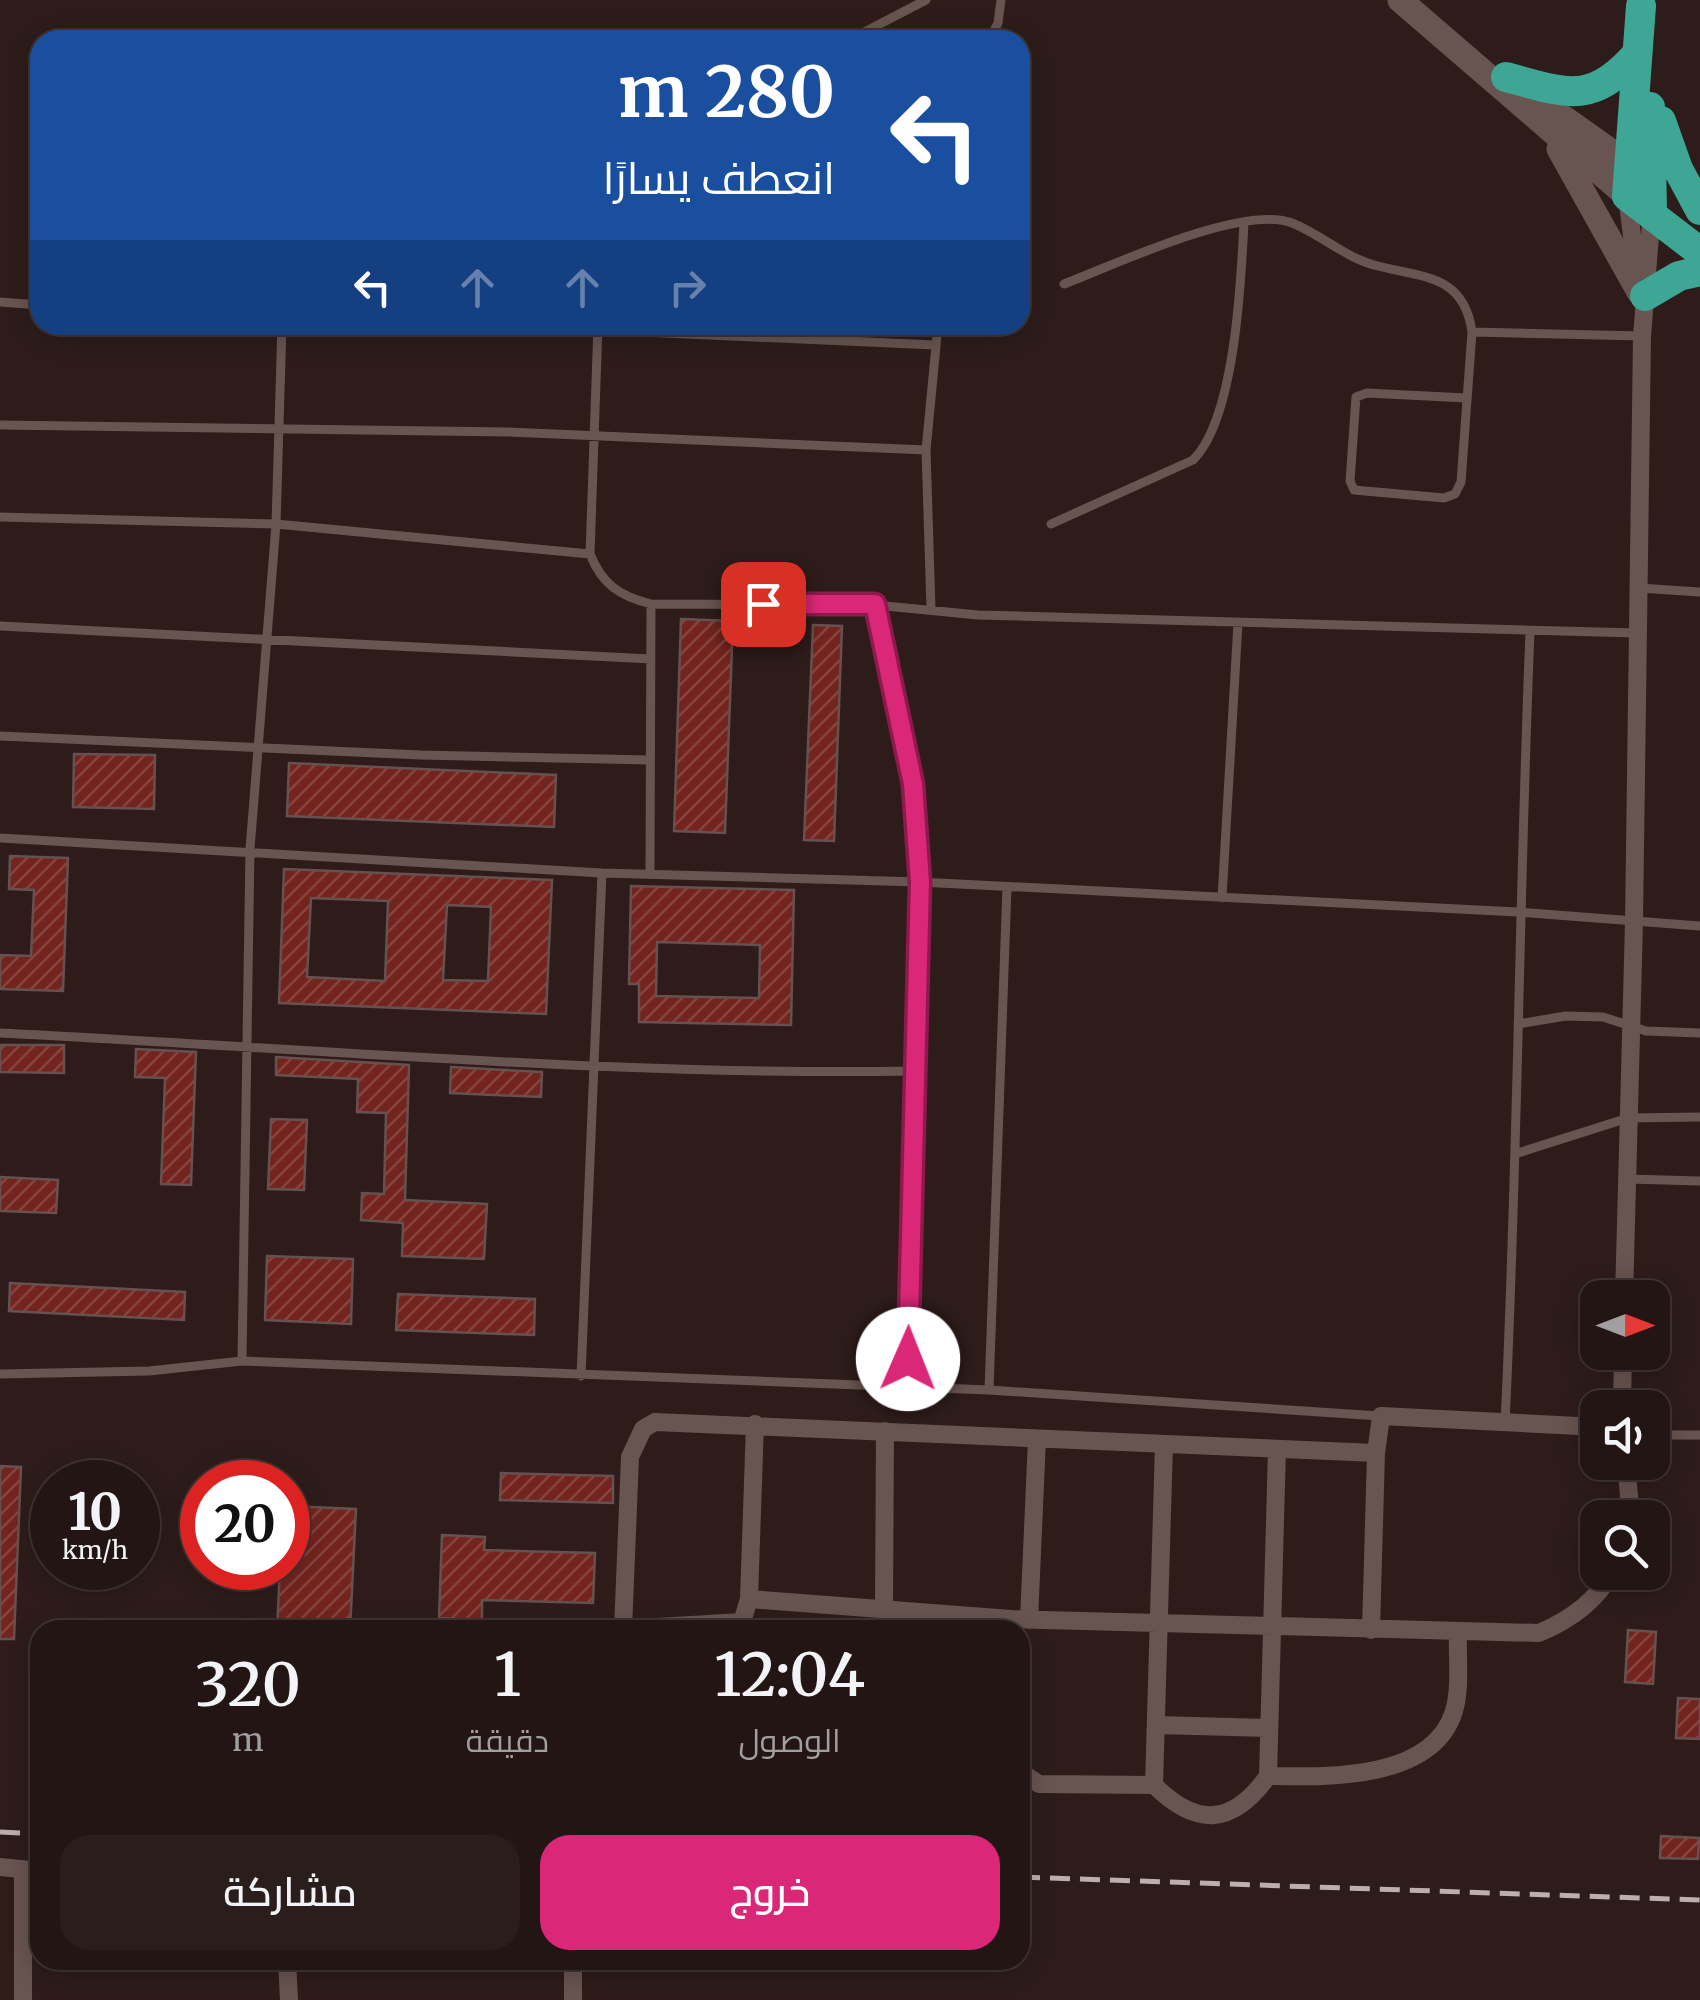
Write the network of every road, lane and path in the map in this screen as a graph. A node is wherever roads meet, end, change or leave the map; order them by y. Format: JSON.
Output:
{"nodes":[{"id":1,"x":926,"y":0,"type":"edge"},
{"id":2,"x":1001,"y":0,"type":"edge"},
{"id":3,"x":1400,"y":0,"type":"edge"},
{"id":4,"x":1641,"y":3,"type":"edge"},
{"id":5,"x":868,"y":30,"type":"edge"},
{"id":6,"x":994,"y":30,"type":"edge"},
{"id":7,"x":1465,"y":54,"type":"junction"},
{"id":8,"x":1636,"y":54,"type":"junction"},
{"id":9,"x":1506,"y":77,"type":"junction"},
{"id":10,"x":1649,"y":82,"type":"junction"},
{"id":11,"x":1549,"y":132,"type":"junction"},
{"id":12,"x":1640,"y":188,"type":"junction"},
{"id":13,"x":1700,"y":210,"type":"edge"},
{"id":14,"x":1700,"y":218,"type":"edge"},
{"id":15,"x":1244,"y":222,"type":"junction"},
{"id":16,"x":1700,"y":252,"type":"edge"},
{"id":17,"x":1700,"y":270,"type":"edge"},
{"id":18,"x":1064,"y":284,"type":"dead end"},
{"id":19,"x":0,"y":302,"type":"edge"},
{"id":20,"x":30,"y":304,"type":"edge"},
{"id":21,"x":1642,"y":310,"type":"junction"},
{"id":22,"x":1472,"y":332,"type":"junction"},
{"id":23,"x":282,"y":335,"type":"edge"},
{"id":24,"x":598,"y":335,"type":"edge"},
{"id":25,"x":737,"y":335,"type":"edge"},
{"id":26,"x":936,"y":335,"type":"edge"},
{"id":27,"x":935,"y":345,"type":"junction"},
{"id":28,"x":1466,"y":398,"type":"junction"},
{"id":29,"x":0,"y":425,"type":"edge"},
{"id":30,"x":280,"y":426,"type":"junction"},
{"id":31,"x":594,"y":436,"type":"junction"},
{"id":32,"x":926,"y":450,"type":"junction"},
{"id":33,"x":0,"y":518,"type":"edge"},
{"id":34,"x":276,"y":524,"type":"junction"},
{"id":35,"x":1051,"y":524,"type":"dead end"},
{"id":36,"x":590,"y":554,"type":"junction"},
{"id":37,"x":1640,"y":588,"type":"junction"},
{"id":38,"x":1700,"y":592,"type":"edge"},
{"id":39,"x":651,"y":604,"type":"junction"},
{"id":40,"x":875,"y":604,"type":"junction"},
{"id":41,"x":931,"y":609,"type":"junction"},
{"id":42,"x":1238,"y":623,"type":"junction"},
{"id":43,"x":0,"y":626,"type":"edge"},
{"id":44,"x":1530,"y":632,"type":"junction"},
{"id":45,"x":1640,"y":632,"type":"junction"},
{"id":46,"x":267,"y":638,"type":"junction"},
{"id":47,"x":651,"y":659,"type":"junction"},
{"id":48,"x":0,"y":736,"type":"edge"},
{"id":49,"x":258,"y":747,"type":"junction"},
{"id":50,"x":650,"y":760,"type":"junction"},
{"id":51,"x":0,"y":838,"type":"edge"},
{"id":52,"x":250,"y":850,"type":"junction"},
{"id":53,"x":602,"y":873,"type":"junction"},
{"id":54,"x":650,"y":873,"type":"junction"},
{"id":55,"x":920,"y":882,"type":"junction"},
{"id":56,"x":1007,"y":887,"type":"junction"},
{"id":57,"x":1222,"y":898,"type":"junction"},
{"id":58,"x":1518,"y":912,"type":"junction"},
{"id":59,"x":1634,"y":922,"type":"junction"},
{"id":60,"x":1700,"y":926,"type":"edge"},
{"id":61,"x":1518,"y":1024,"type":"junction"},
{"id":62,"x":1630,"y":1027,"type":"junction"},
{"id":63,"x":0,"y":1033,"type":"edge"},
{"id":64,"x":1700,"y":1033,"type":"edge"},
{"id":65,"x":245,"y":1046,"type":"junction"},
{"id":66,"x":597,"y":1068,"type":"junction"},
{"id":67,"x":914,"y":1071,"type":"junction"},
{"id":68,"x":1700,"y":1117,"type":"edge"},
{"id":69,"x":1628,"y":1118,"type":"junction"},
{"id":70,"x":1518,"y":1153,"type":"junction"},
{"id":71,"x":1626,"y":1179,"type":"junction"},
{"id":72,"x":1700,"y":1181,"type":"edge"},
{"id":73,"x":1624,"y":1280,"type":"edge"},
{"id":74,"x":242,"y":1361,"type":"junction"},
{"id":75,"x":0,"y":1374,"type":"edge"},
{"id":76,"x":582,"y":1376,"type":"junction"},
{"id":77,"x":907,"y":1387,"type":"junction"},
{"id":78,"x":989,"y":1390,"type":"junction"},
{"id":79,"x":1382,"y":1416,"type":"junction"},
{"id":80,"x":1505,"y":1423,"type":"junction"},
{"id":81,"x":755,"y":1424,"type":"junction"},
{"id":82,"x":1580,"y":1425,"type":"edge"},
{"id":83,"x":885,"y":1431,"type":"junction"},
{"id":84,"x":1670,"y":1435,"type":"edge"},
{"id":85,"x":1700,"y":1435,"type":"edge"},
{"id":86,"x":1037,"y":1438,"type":"junction"},
{"id":87,"x":1164,"y":1444,"type":"junction"},
{"id":88,"x":1277,"y":1449,"type":"junction"},
{"id":89,"x":1376,"y":1452,"type":"junction"},
{"id":90,"x":1598,"y":1590,"type":"edge"},
{"id":91,"x":749,"y":1599,"type":"junction"},
{"id":92,"x":884,"y":1608,"type":"junction"},
{"id":93,"x":622,"y":1620,"type":"edge"},
{"id":94,"x":743,"y":1620,"type":"edge"},
{"id":95,"x":990,"y":1620,"type":"edge"},
{"id":96,"x":1017,"y":1620,"type":"edge"},
{"id":97,"x":1030,"y":1623,"type":"edge"},
{"id":98,"x":1159,"y":1624,"type":"junction"},
{"id":99,"x":1271,"y":1628,"type":"junction"},
{"id":100,"x":1371,"y":1630,"type":"junction"},
{"id":101,"x":1458,"y":1633,"type":"junction"},
{"id":102,"x":1156,"y":1725,"type":"junction"},
{"id":103,"x":1268,"y":1728,"type":"junction"},
{"id":104,"x":1268,"y":1776,"type":"junction"},
{"id":105,"x":1030,"y":1778,"type":"edge"},
{"id":106,"x":1154,"y":1785,"type":"junction"},
{"id":107,"x":0,"y":1867,"type":"edge"},
{"id":108,"x":30,"y":1870,"type":"edge"},
{"id":109,"x":30,"y":1899,"type":"edge"},
{"id":110,"x":288,"y":1970,"type":"edge"},
{"id":111,"x":574,"y":1970,"type":"edge"},
{"id":112,"x":23,"y":2000,"type":"edge"},
{"id":113,"x":289,"y":2000,"type":"edge"},
{"id":114,"x":574,"y":2000,"type":"edge"}],
"edges":[{"from":1,"to":5,"type":"lane"},
{"from":2,"to":6,"type":"lane"},
{"from":3,"to":7,"type":"main road"},
{"from":4,"to":8,"type":"highway"},
{"from":4,"to":10,"type":"highway"},
{"from":7,"to":9,"type":"main road"},
{"from":7,"to":11,"type":"main road"},
{"from":8,"to":9,"type":"highway"},
{"from":8,"to":12,"type":"highway"},
{"from":9,"to":12,"type":"main road"},
{"from":10,"to":12,"type":"highway"},
{"from":10,"to":13,"type":"highway"},
{"from":11,"to":12,"type":"main road"},
{"from":11,"to":21,"type":"main road"},
{"from":12,"to":14,"type":"highway"},
{"from":12,"to":16,"type":"highway"},
{"from":12,"to":21,"type":"street"},
{"from":12,"to":21,"type":"street"},
{"from":15,"to":18,"type":"lane"},
{"from":15,"to":22,"type":"lane"},
{"from":15,"to":35,"type":"lane"},
{"from":17,"to":21,"type":"highway"},
{"from":19,"to":20,"type":"lane"},
{"from":21,"to":22,"type":"lane"},
{"from":21,"to":37,"type":"street"},
{"from":22,"to":28,"type":"lane"},
{"from":23,"to":30,"type":"lane"},
{"from":24,"to":31,"type":"lane"},
{"from":25,"to":27,"type":"lane"},
{"from":26,"to":27,"type":"lane"},
{"from":27,"to":32,"type":"lane"},
{"from":28,"to":28,"type":"lane"},
{"from":29,"to":30,"type":"lane"},
{"from":30,"to":31,"type":"lane"},
{"from":30,"to":34,"type":"lane"},
{"from":31,"to":32,"type":"lane"},
{"from":31,"to":36,"type":"lane"},
{"from":32,"to":41,"type":"lane"},
{"from":33,"to":34,"type":"lane"},
{"from":34,"to":36,"type":"lane"},
{"from":34,"to":46,"type":"lane"},
{"from":36,"to":39,"type":"lane"},
{"from":37,"to":38,"type":"lane"},
{"from":37,"to":45,"type":"street"},
{"from":39,"to":40,"type":"lane"},
{"from":39,"to":47,"type":"lane"},
{"from":40,"to":41,"type":"lane"},
{"from":40,"to":55,"type":"lane"},
{"from":41,"to":42,"type":"lane"},
{"from":42,"to":44,"type":"lane"},
{"from":42,"to":57,"type":"lane"},
{"from":43,"to":46,"type":"lane"},
{"from":44,"to":45,"type":"lane"},
{"from":44,"to":58,"type":"lane"},
{"from":45,"to":59,"type":"street"},
{"from":46,"to":47,"type":"lane"},
{"from":46,"to":49,"type":"lane"},
{"from":47,"to":50,"type":"lane"},
{"from":48,"to":49,"type":"lane"},
{"from":49,"to":50,"type":"lane"},
{"from":49,"to":52,"type":"lane"},
{"from":50,"to":54,"type":"lane"},
{"from":51,"to":52,"type":"lane"},
{"from":52,"to":53,"type":"lane"},
{"from":52,"to":65,"type":"lane"},
{"from":53,"to":54,"type":"lane"},
{"from":53,"to":66,"type":"lane"},
{"from":54,"to":55,"type":"lane"},
{"from":55,"to":56,"type":"lane"},
{"from":55,"to":67,"type":"lane"},
{"from":56,"to":57,"type":"lane"},
{"from":56,"to":78,"type":"lane"},
{"from":57,"to":58,"type":"lane"},
{"from":58,"to":59,"type":"lane"},
{"from":58,"to":61,"type":"lane"},
{"from":59,"to":60,"type":"lane"},
{"from":59,"to":62,"type":"street"},
{"from":61,"to":62,"type":"lane"},
{"from":61,"to":70,"type":"lane"},
{"from":62,"to":64,"type":"lane"},
{"from":62,"to":69,"type":"street"},
{"from":63,"to":65,"type":"lane"},
{"from":65,"to":66,"type":"lane"},
{"from":65,"to":74,"type":"lane"},
{"from":66,"to":67,"type":"lane"},
{"from":66,"to":76,"type":"lane"},
{"from":67,"to":77,"type":"lane"},
{"from":68,"to":69,"type":"lane"},
{"from":69,"to":70,"type":"lane"},
{"from":69,"to":71,"type":"street"},
{"from":70,"to":80,"type":"lane"},
{"from":71,"to":72,"type":"lane"},
{"from":71,"to":73,"type":"street"},
{"from":74,"to":75,"type":"lane"},
{"from":74,"to":76,"type":"lane"},
{"from":76,"to":77,"type":"lane"},
{"from":77,"to":78,"type":"lane"},
{"from":78,"to":79,"type":"lane"},
{"from":79,"to":80,"type":"street"},
{"from":79,"to":89,"type":"street"},
{"from":80,"to":82,"type":"street"},
{"from":81,"to":83,"type":"street"},
{"from":81,"to":91,"type":"street"},
{"from":81,"to":93,"type":"street"},
{"from":83,"to":86,"type":"street"},
{"from":83,"to":92,"type":"street"},
{"from":84,"to":85,"type":"lane"},
{"from":86,"to":87,"type":"street"},
{"from":86,"to":96,"type":"street"},
{"from":87,"to":88,"type":"street"},
{"from":87,"to":98,"type":"street"},
{"from":88,"to":89,"type":"street"},
{"from":88,"to":99,"type":"street"},
{"from":89,"to":100,"type":"street"},
{"from":90,"to":101,"type":"street"},
{"from":91,"to":92,"type":"street"},
{"from":91,"to":94,"type":"street"},
{"from":92,"to":95,"type":"street"},
{"from":97,"to":98,"type":"street"},
{"from":98,"to":99,"type":"street"},
{"from":98,"to":102,"type":"street"},
{"from":99,"to":100,"type":"street"},
{"from":99,"to":103,"type":"street"},
{"from":100,"to":101,"type":"street"},
{"from":101,"to":104,"type":"street"},
{"from":102,"to":103,"type":"street"},
{"from":102,"to":106,"type":"street"},
{"from":103,"to":104,"type":"street"},
{"from":104,"to":106,"type":"street"},
{"from":105,"to":106,"type":"street"},
{"from":107,"to":108,"type":"street"},
{"from":109,"to":112,"type":"street"},
{"from":110,"to":113,"type":"street"},
{"from":111,"to":114,"type":"street"}]}
